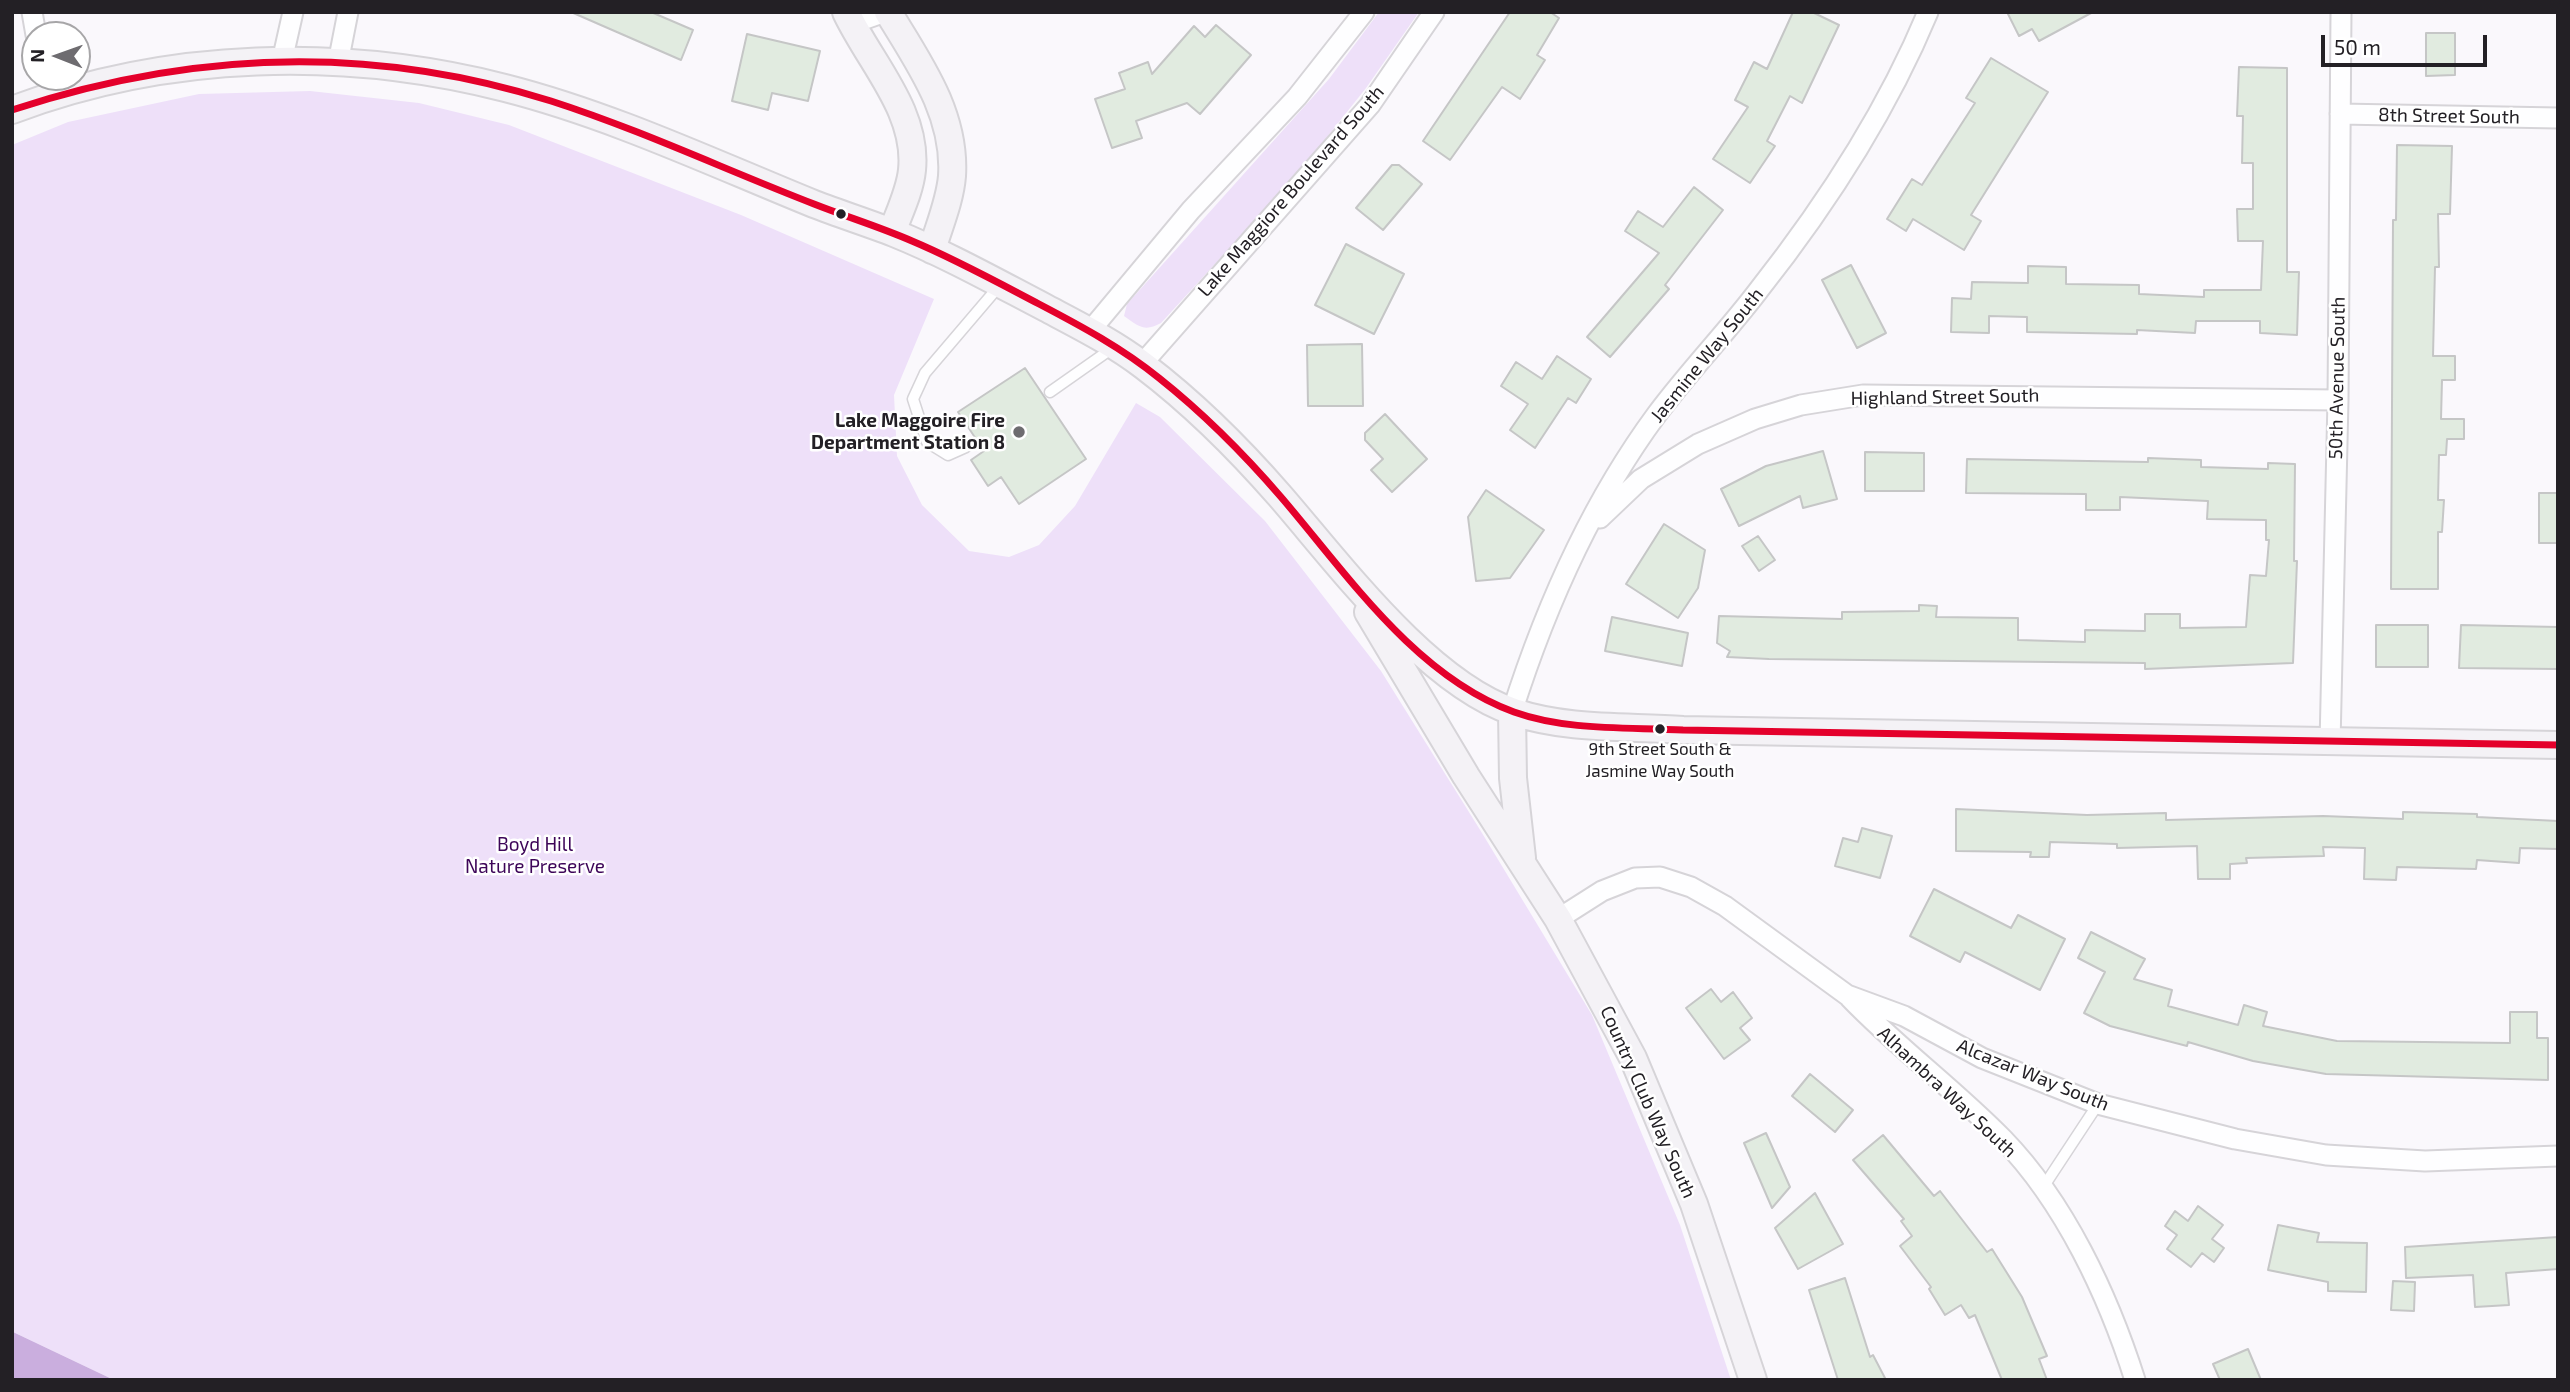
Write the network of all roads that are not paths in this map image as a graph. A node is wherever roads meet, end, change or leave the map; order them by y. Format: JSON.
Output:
{"nodes":[{"id":1,"x":293,"y":12,"type":"edge"},
{"id":2,"x":348,"y":12,"type":"edge"},
{"id":3,"x":887,"y":12,"type":"edge"},
{"id":4,"x":1364,"y":12,"type":"edge"},
{"id":5,"x":1434,"y":12,"type":"edge"},
{"id":6,"x":1928,"y":12,"type":"edge"},
{"id":7,"x":2341,"y":12,"type":"edge"},
{"id":8,"x":848,"y":18,"type":"edge"},
{"id":9,"x":282,"y":61,"type":"junction"},
{"id":10,"x":338,"y":63,"type":"junction"},
{"id":11,"x":91,"y":81,"type":"edge"},
{"id":12,"x":44,"y":91,"type":"edge"},
{"id":13,"x":12,"y":110,"type":"edge"},
{"id":14,"x":2340,"y":114,"type":"junction"},
{"id":15,"x":2558,"y":118,"type":"edge"},
{"id":16,"x":892,"y":232,"type":"junction"},
{"id":17,"x":932,"y":250,"type":"junction"},
{"id":18,"x":1000,"y":284,"type":"junction"},
{"id":19,"x":1090,"y":331,"type":"junction"},
{"id":20,"x":1115,"y":347,"type":"junction"},
{"id":21,"x":1142,"y":364,"type":"junction"},
{"id":22,"x":1050,"y":392,"type":"dead end"},
{"id":23,"x":2338,"y":400,"type":"junction"},
{"id":24,"x":966,"y":447,"type":"dead end"},
{"id":25,"x":1590,"y":529,"type":"junction"},
{"id":26,"x":1343,"y":571,"type":"junction"},
{"id":27,"x":1512,"y":712,"type":"junction"},
{"id":28,"x":2330,"y":743,"type":"junction"},
{"id":29,"x":2558,"y":745,"type":"edge"},
{"id":30,"x":1524,"y":867,"type":"junction"},
{"id":31,"x":1558,"y":919,"type":"junction"},
{"id":32,"x":1846,"y":995,"type":"junction"},
{"id":33,"x":2098,"y":1104,"type":"junction"},
{"id":34,"x":2558,"y":1156,"type":"edge"},
{"id":35,"x":2042,"y":1189,"type":"junction"},
{"id":36,"x":1753,"y":1380,"type":"edge"},
{"id":37,"x":2135,"y":1380,"type":"edge"}],
"edges":[{"from":1,"to":9,"type":"street"},
{"from":2,"to":10,"type":"street"},
{"from":3,"to":8,"type":"street"},
{"from":3,"to":17,"type":"main road"},
{"from":4,"to":19,"type":"street"},
{"from":5,"to":21,"type":"street","name":"Lake Maggiore Boulevard South"},
{"from":6,"to":25,"type":"street","name":"Jasmine Way South"},
{"from":7,"to":14,"type":"street","name":"50th Avenue South"},
{"from":8,"to":16,"type":"main road"},
{"from":9,"to":10,"type":"main road"},
{"from":9,"to":11,"type":"main road"},
{"from":10,"to":16,"type":"main road"},
{"from":12,"to":13,"type":"main road"},
{"from":14,"to":15,"type":"street","name":"8th Street South"},
{"from":14,"to":23,"type":"street","name":"50th Avenue South"},
{"from":16,"to":17,"type":"main road"},
{"from":17,"to":18,"type":"main road"},
{"from":18,"to":19,"type":"main road"},
{"from":18,"to":24,"type":"lane"},
{"from":19,"to":20,"type":"main road"},
{"from":20,"to":21,"type":"main road"},
{"from":20,"to":22,"type":"lane"},
{"from":21,"to":26,"type":"main road"},
{"from":23,"to":25,"type":"street","name":"Highland Street South"},
{"from":23,"to":28,"type":"street","name":"50th Avenue South"},
{"from":25,"to":27,"type":"street","name":"Jasmine Way South"},
{"from":26,"to":27,"type":"main road"},
{"from":26,"to":30,"type":"main road"},
{"from":27,"to":28,"type":"main road"},
{"from":27,"to":30,"type":"main road","name":"Country Club Way South"},
{"from":28,"to":29,"type":"main road"},
{"from":30,"to":31,"type":"main road","name":"Country Club Way South"},
{"from":31,"to":32,"type":"street","name":"Alcazar Way South"},
{"from":31,"to":36,"type":"main road","name":"Country Club Way South"},
{"from":32,"to":33,"type":"street","name":"Alcazar Way South"},
{"from":32,"to":35,"type":"street","name":"Alhambra Way South"},
{"from":33,"to":34,"type":"street","name":"Alcazar Way South"},
{"from":33,"to":35,"type":"lane"},
{"from":35,"to":37,"type":"street","name":"Alhambra Way South"}]}
